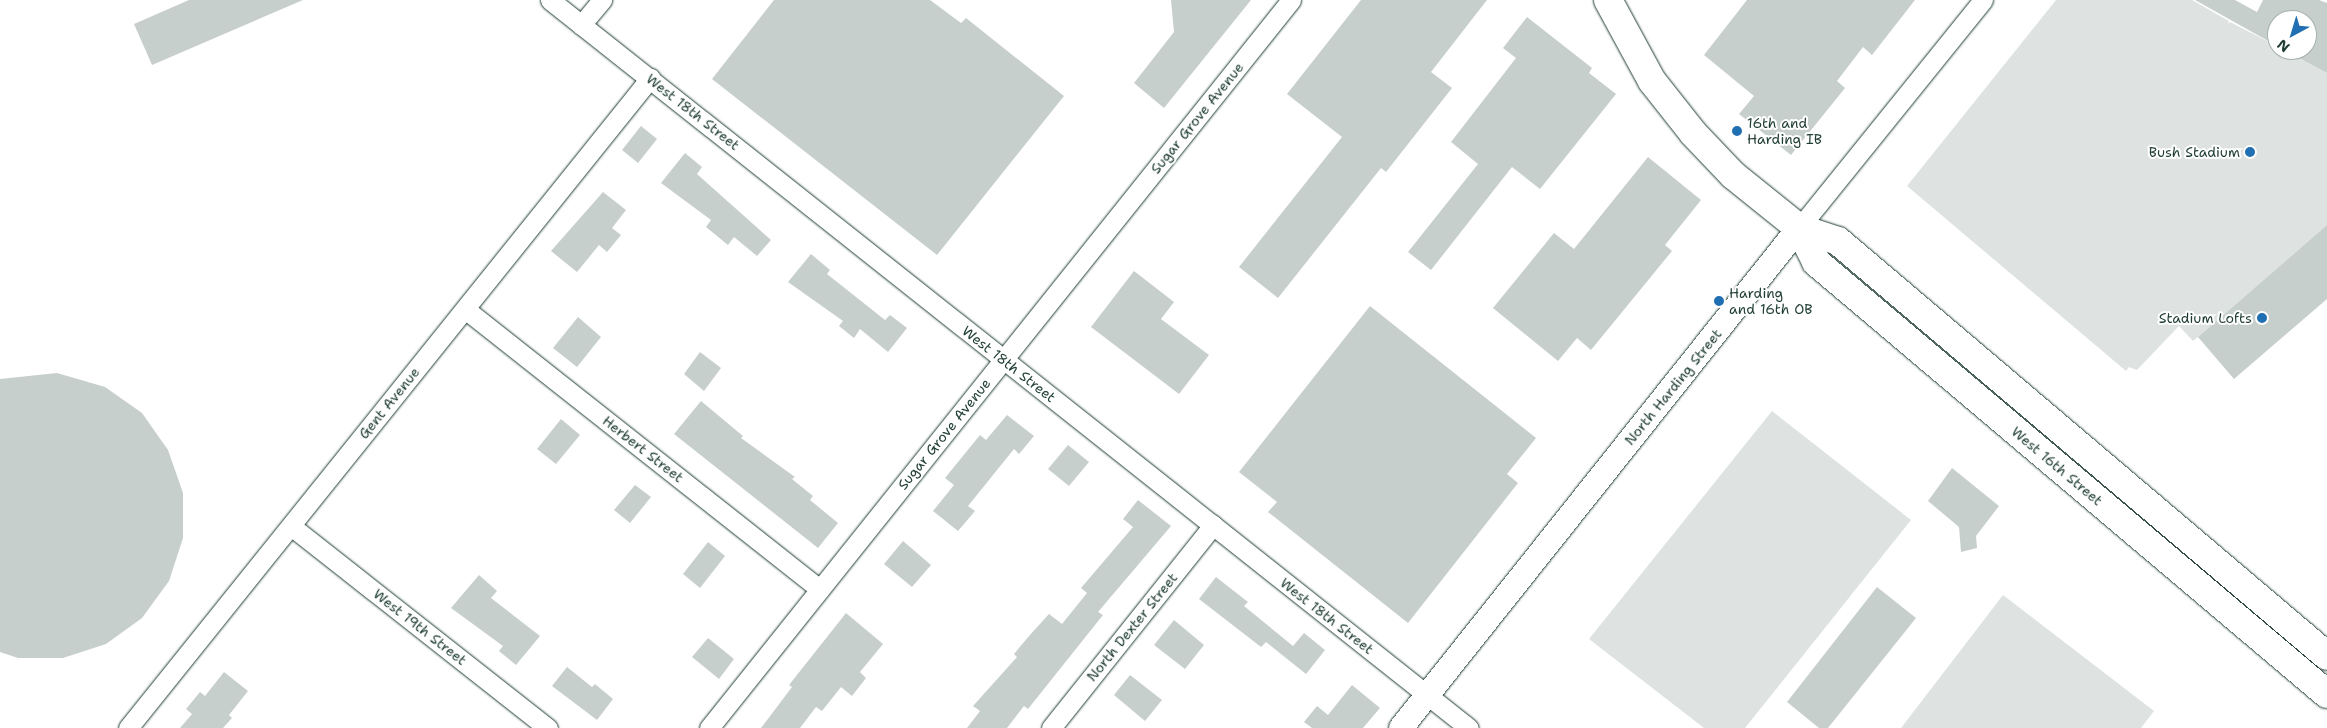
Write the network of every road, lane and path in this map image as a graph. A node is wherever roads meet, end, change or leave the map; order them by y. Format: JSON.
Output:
{"nodes":[{"id":1,"x":550,"y":0,"type":"edge"},
{"id":2,"x":602,"y":0,"type":"edge"},
{"id":3,"x":1291,"y":0,"type":"edge"},
{"id":4,"x":1608,"y":0,"type":"edge"},
{"id":5,"x":1983,"y":0,"type":"edge"},
{"id":6,"x":582,"y":25,"type":"junction"},
{"id":7,"x":650,"y":78,"type":"junction"},
{"id":8,"x":1799,"y":228,"type":"junction"},
{"id":9,"x":465,"y":309,"type":"junction"},
{"id":10,"x":1004,"y":359,"type":"junction"},
{"id":11,"x":1213,"y":525,"type":"junction"},
{"id":12,"x":291,"y":526,"type":"junction"},
{"id":13,"x":820,"y":589,"type":"junction"},
{"id":14,"x":2327,"y":656,"type":"edge"},
{"id":15,"x":2327,"y":694,"type":"edge"},
{"id":16,"x":1427,"y":695,"type":"junction"},
{"id":17,"x":128,"y":728,"type":"edge"},
{"id":18,"x":548,"y":728,"type":"edge"},
{"id":19,"x":709,"y":728,"type":"edge"},
{"id":20,"x":1051,"y":728,"type":"edge"},
{"id":21,"x":1401,"y":728,"type":"edge"},
{"id":22,"x":1469,"y":728,"type":"edge"}],
"edges":[{"from":1,"to":6,"type":"street","name":"West 18th Street"},
{"from":2,"to":6,"type":"street"},
{"from":3,"to":10,"type":"street","name":"Sugar Grove Avenue"},
{"from":4,"to":8,"type":"main road","name":"West 16th Street"},
{"from":5,"to":8,"type":"street","name":"North Harding Street"},
{"from":6,"to":7,"type":"street","name":"West 18th Street"},
{"from":7,"to":9,"type":"street","name":"Gent Avenue"},
{"from":7,"to":10,"type":"street","name":"West 18th Street"},
{"from":8,"to":14,"type":"main road","name":"West 16th Street"},
{"from":8,"to":15,"type":"main road","name":"West 16th Street"},
{"from":8,"to":16,"type":"street","name":"North Harding Street"},
{"from":9,"to":12,"type":"street","name":"Gent Avenue"},
{"from":9,"to":13,"type":"street","name":"Herbert Street"},
{"from":10,"to":11,"type":"street","name":"West 18th Street"},
{"from":10,"to":13,"type":"street","name":"Sugar Grove Avenue"},
{"from":11,"to":16,"type":"street","name":"West 18th Street"},
{"from":11,"to":20,"type":"street","name":"North Dexter Street"},
{"from":12,"to":17,"type":"street","name":"Gent Avenue"},
{"from":12,"to":18,"type":"street","name":"West 19th Street"},
{"from":13,"to":19,"type":"street","name":"Sugar Grove Avenue"},
{"from":16,"to":21,"type":"street","name":"North Harding Street"},
{"from":16,"to":22,"type":"street","name":"West 18th Street"}]}
